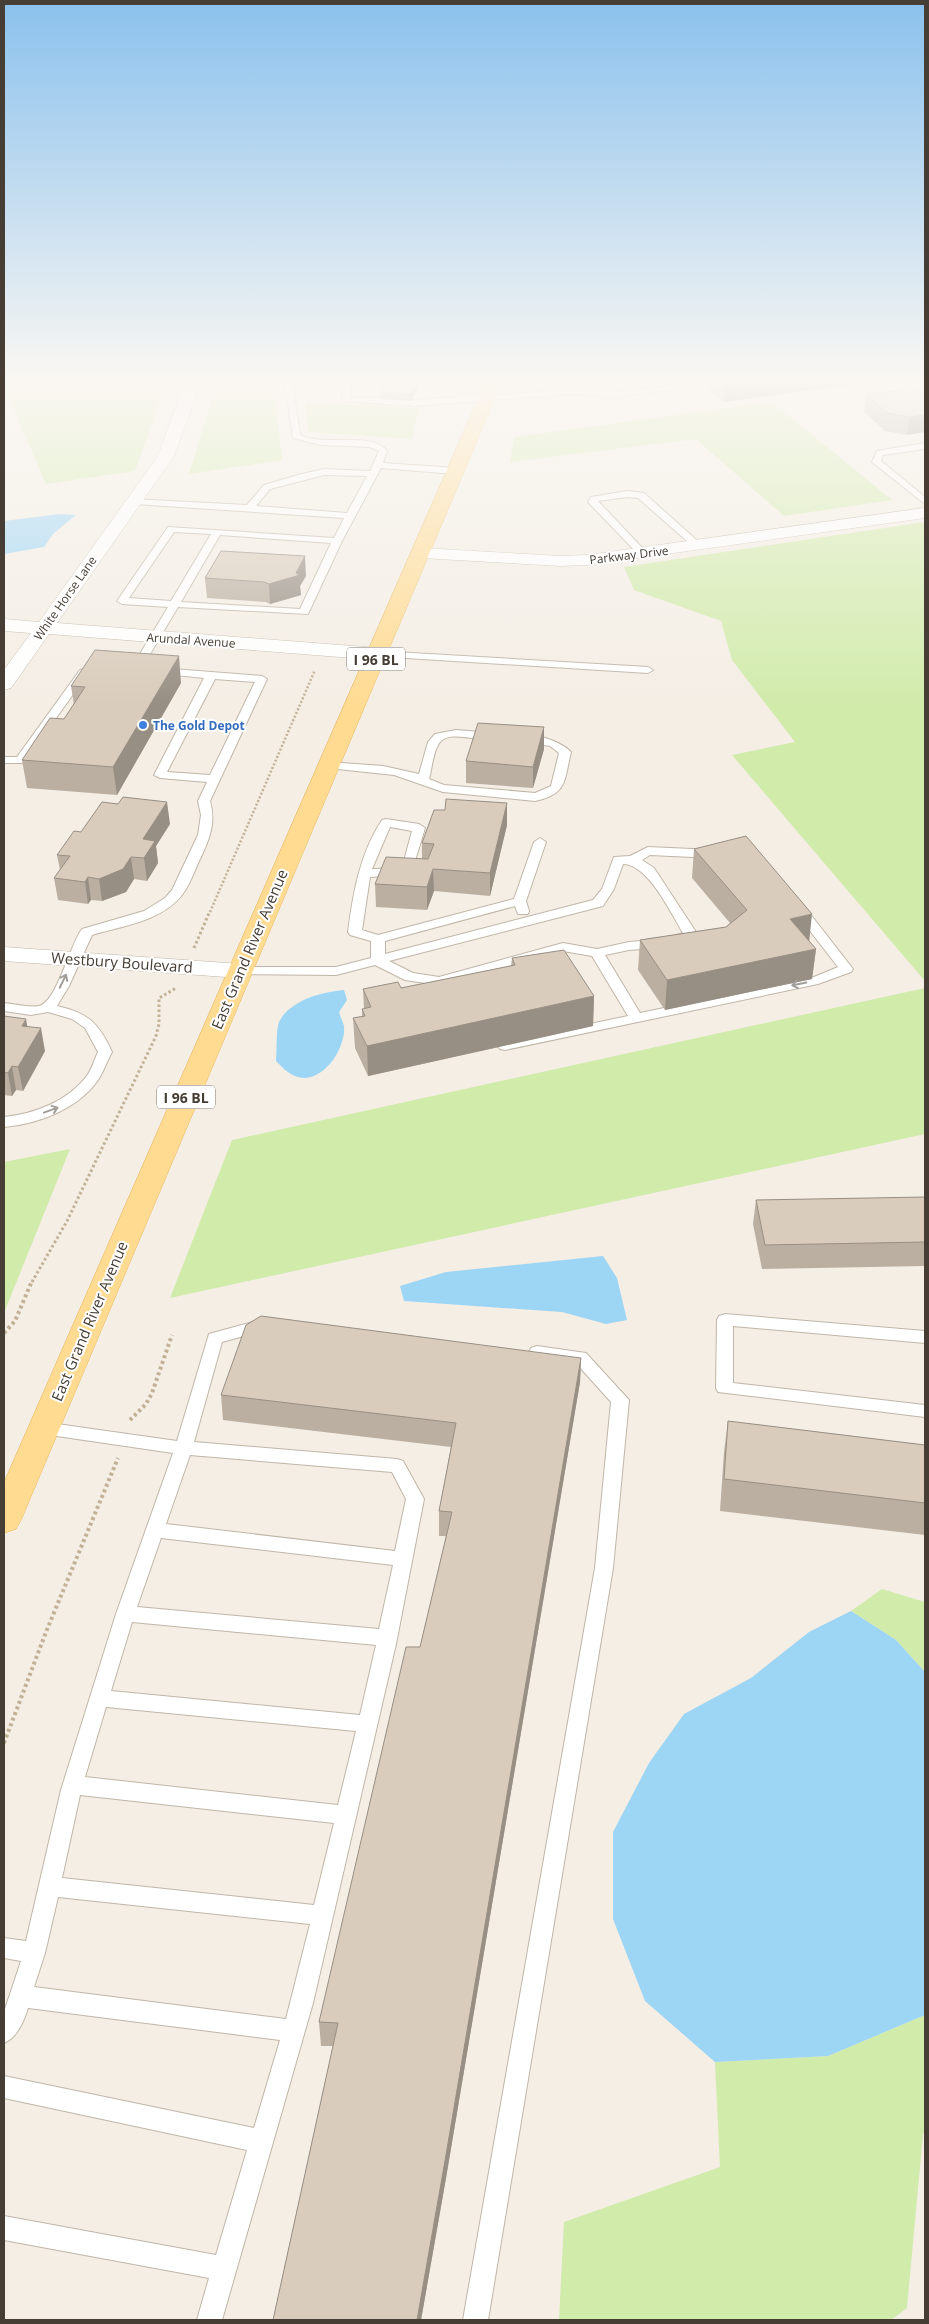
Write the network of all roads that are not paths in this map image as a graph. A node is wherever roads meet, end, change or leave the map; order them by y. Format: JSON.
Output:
{"nodes":[{"id":1,"x":144,"y":487,"type":"edge"},
{"id":2,"x":266,"y":487,"type":"edge"},
{"id":3,"x":289,"y":487,"type":"edge"},
{"id":4,"x":366,"y":487,"type":"edge"},
{"id":5,"x":448,"y":487,"type":"edge"},
{"id":6,"x":908,"y":487,"type":"edge"},
{"id":7,"x":286,"y":492,"type":"dead end"},
{"id":8,"x":134,"y":501,"type":"junction"},
{"id":9,"x":925,"y":501,"type":"edge"},
{"id":10,"x":250,"y":508,"type":"junction"},
{"id":11,"x":925,"y":513,"type":"edge"},
{"id":12,"x":350,"y":516,"type":"junction"},
{"id":13,"x":217,"y":532,"type":"junction"},
{"id":14,"x":337,"y":541,"type":"junction"},
{"id":15,"x":698,"y":546,"type":"junction"},
{"id":16,"x":421,"y":553,"type":"junction"},
{"id":17,"x":642,"y":554,"type":"junction"},
{"id":18,"x":174,"y":604,"type":"junction"},
{"id":19,"x":4,"y":625,"type":"edge"},
{"id":20,"x":43,"y":628,"type":"junction"},
{"id":21,"x":155,"y":637,"type":"junction"},
{"id":22,"x":378,"y":654,"type":"junction"},
{"id":23,"x":98,"y":666,"type":"edge"},
{"id":24,"x":648,"y":670,"type":"dead end"},
{"id":25,"x":210,"y":675,"type":"junction"},
{"id":26,"x":4,"y":684,"type":"edge"},
{"id":27,"x":4,"y":760,"type":"edge"},
{"id":28,"x":328,"y":765,"type":"junction"},
{"id":29,"x":214,"y":779,"type":"junction"},
{"id":30,"x":423,"y":781,"type":"junction"},
{"id":31,"x":540,"y":842,"type":"dead end"},
{"id":32,"x":727,"y":854,"type":"edge"},
{"id":33,"x":633,"y":860,"type":"junction"},
{"id":34,"x":366,"y":873,"type":"junction"},
{"id":35,"x":792,"y":901,"type":"edge"},
{"id":36,"x":520,"y":902,"type":"junction"},
{"id":37,"x":526,"y":922,"type":"junction"},
{"id":38,"x":378,"y":939,"type":"junction"},
{"id":39,"x":597,"y":953,"type":"junction"},
{"id":40,"x":4,"y":954,"type":"edge"},
{"id":41,"x":74,"y":960,"type":"junction"},
{"id":42,"x":378,"y":960,"type":"junction"},
{"id":43,"x":240,"y":972,"type":"junction"},
{"id":44,"x":50,"y":1005,"type":"junction"},
{"id":45,"x":4,"y":1007,"type":"edge"},
{"id":46,"x":636,"y":1018,"type":"junction"},
{"id":47,"x":505,"y":1046,"type":"dead end"},
{"id":48,"x":4,"y":1122,"type":"edge"},
{"id":49,"x":280,"y":1324,"type":"edge"},
{"id":50,"x":925,"y":1337,"type":"edge"},
{"id":51,"x":522,"y":1351,"type":"edge"},
{"id":52,"x":925,"y":1411,"type":"edge"},
{"id":53,"x":43,"y":1428,"type":"junction"},
{"id":54,"x":184,"y":1448,"type":"junction"},
{"id":55,"x":4,"y":1520,"type":"edge"},
{"id":56,"x":155,"y":1530,"type":"junction"},
{"id":57,"x":403,"y":1559,"type":"junction"},
{"id":58,"x":126,"y":1614,"type":"junction"},
{"id":59,"x":388,"y":1638,"type":"junction"},
{"id":60,"x":100,"y":1698,"type":"junction"},
{"id":61,"x":367,"y":1724,"type":"junction"},
{"id":62,"x":73,"y":1785,"type":"junction"},
{"id":63,"x":346,"y":1815,"type":"junction"},
{"id":64,"x":50,"y":1886,"type":"junction"},
{"id":65,"x":322,"y":1916,"type":"junction"},
{"id":66,"x":4,"y":1948,"type":"edge"},
{"id":67,"x":34,"y":1953,"type":"junction"},
{"id":68,"x":11,"y":2013,"type":"edge"},
{"id":69,"x":294,"y":2031,"type":"junction"},
{"id":70,"x":4,"y":2087,"type":"edge"},
{"id":71,"x":261,"y":2141,"type":"junction"},
{"id":72,"x":4,"y":2228,"type":"edge"},
{"id":73,"x":224,"y":2269,"type":"junction"},
{"id":74,"x":209,"y":2320,"type":"edge"},
{"id":75,"x":475,"y":2320,"type":"edge"}],
"edges":[{"from":1,"to":8,"type":"street","name":"White Horse Lane"},
{"from":2,"to":10,"type":"lane"},
{"from":3,"to":7,"type":"lane"},
{"from":4,"to":12,"type":"lane"},
{"from":5,"to":16,"type":"main road","name":"East Grand River Avenue","number":"I 96 BL"},
{"from":6,"to":9,"type":"lane"},
{"from":8,"to":10,"type":"lane"},
{"from":8,"to":20,"type":"street","name":"White Horse Lane"},
{"from":10,"to":12,"type":"lane"},
{"from":11,"to":15,"type":"street","name":"Parkway Drive"},
{"from":12,"to":14,"type":"lane"},
{"from":13,"to":14,"type":"lane"},
{"from":13,"to":18,"type":"lane"},
{"from":13,"to":18,"type":"lane"},
{"from":14,"to":18,"type":"lane"},
{"from":15,"to":17,"type":"street","name":"Parkway Drive"},
{"from":15,"to":17,"type":"lane"},
{"from":16,"to":17,"type":"street","name":"Parkway Drive"},
{"from":16,"to":22,"type":"main road","name":"East Grand River Avenue","number":"I 96 BL"},
{"from":18,"to":21,"type":"lane"},
{"from":19,"to":20,"type":"street","name":"Arundal Avenue"},
{"from":20,"to":21,"type":"street","name":"Arundal Avenue"},
{"from":20,"to":26,"type":"street","name":"White Horse Lane"},
{"from":21,"to":22,"type":"street","name":"Arundal Avenue"},
{"from":21,"to":25,"type":"lane"},
{"from":22,"to":24,"type":"lane"},
{"from":22,"to":28,"type":"main road","name":"East Grand River Avenue","number":"I 96 BL"},
{"from":23,"to":27,"type":"lane"},
{"from":25,"to":29,"type":"lane"},
{"from":25,"to":29,"type":"lane"},
{"from":28,"to":30,"type":"lane"},
{"from":28,"to":43,"type":"main road","name":"East Grand River Avenue","number":"I 96 BL"},
{"from":29,"to":41,"type":"lane"},
{"from":30,"to":30,"type":"lane"},
{"from":31,"to":36,"type":"lane"},
{"from":32,"to":33,"type":"lane"},
{"from":33,"to":37,"type":"lane"},
{"from":33,"to":39,"type":"lane"},
{"from":34,"to":34,"type":"lane"},
{"from":34,"to":38,"type":"lane"},
{"from":35,"to":46,"type":"lane","one_way":true},
{"from":36,"to":37,"type":"lane"},
{"from":36,"to":38,"type":"lane"},
{"from":37,"to":42,"type":"lane"},
{"from":38,"to":42,"type":"lane"},
{"from":39,"to":42,"type":"lane"},
{"from":39,"to":46,"type":"lane"},
{"from":40,"to":41,"type":"street","name":"Westbury Boulevard"},
{"from":41,"to":43,"type":"street","name":"Westbury Boulevard"},
{"from":44,"to":41,"type":"lane","one_way":true},
{"from":42,"to":43,"type":"lane"},
{"from":43,"to":53,"type":"main road","name":"East Grand River Avenue","number":"I 96 BL"},
{"from":44,"to":45,"type":"lane"},
{"from":48,"to":44,"type":"lane","one_way":true},
{"from":46,"to":47,"type":"lane"},
{"from":49,"to":54,"type":"lane"},
{"from":50,"to":52,"type":"lane"},
{"from":51,"to":75,"type":"lane"},
{"from":53,"to":54,"type":"lane"},
{"from":53,"to":55,"type":"main road","name":"East Grand River Avenue","number":"I 96 BL"},
{"from":54,"to":56,"type":"lane"},
{"from":54,"to":57,"type":"lane"},
{"from":56,"to":57,"type":"lane"},
{"from":56,"to":58,"type":"lane"},
{"from":57,"to":59,"type":"lane"},
{"from":58,"to":59,"type":"lane"},
{"from":58,"to":60,"type":"lane"},
{"from":59,"to":61,"type":"lane"},
{"from":60,"to":61,"type":"lane"},
{"from":60,"to":62,"type":"lane"},
{"from":61,"to":63,"type":"lane"},
{"from":62,"to":63,"type":"lane"},
{"from":62,"to":64,"type":"lane"},
{"from":63,"to":65,"type":"lane"},
{"from":64,"to":65,"type":"lane"},
{"from":64,"to":67,"type":"lane"},
{"from":65,"to":69,"type":"lane"},
{"from":66,"to":67,"type":"lane"},
{"from":67,"to":68,"type":"lane"},
{"from":68,"to":69,"type":"lane"},
{"from":69,"to":71,"type":"lane"},
{"from":70,"to":71,"type":"lane"},
{"from":71,"to":73,"type":"lane"},
{"from":72,"to":73,"type":"lane"},
{"from":73,"to":74,"type":"lane"}]}
